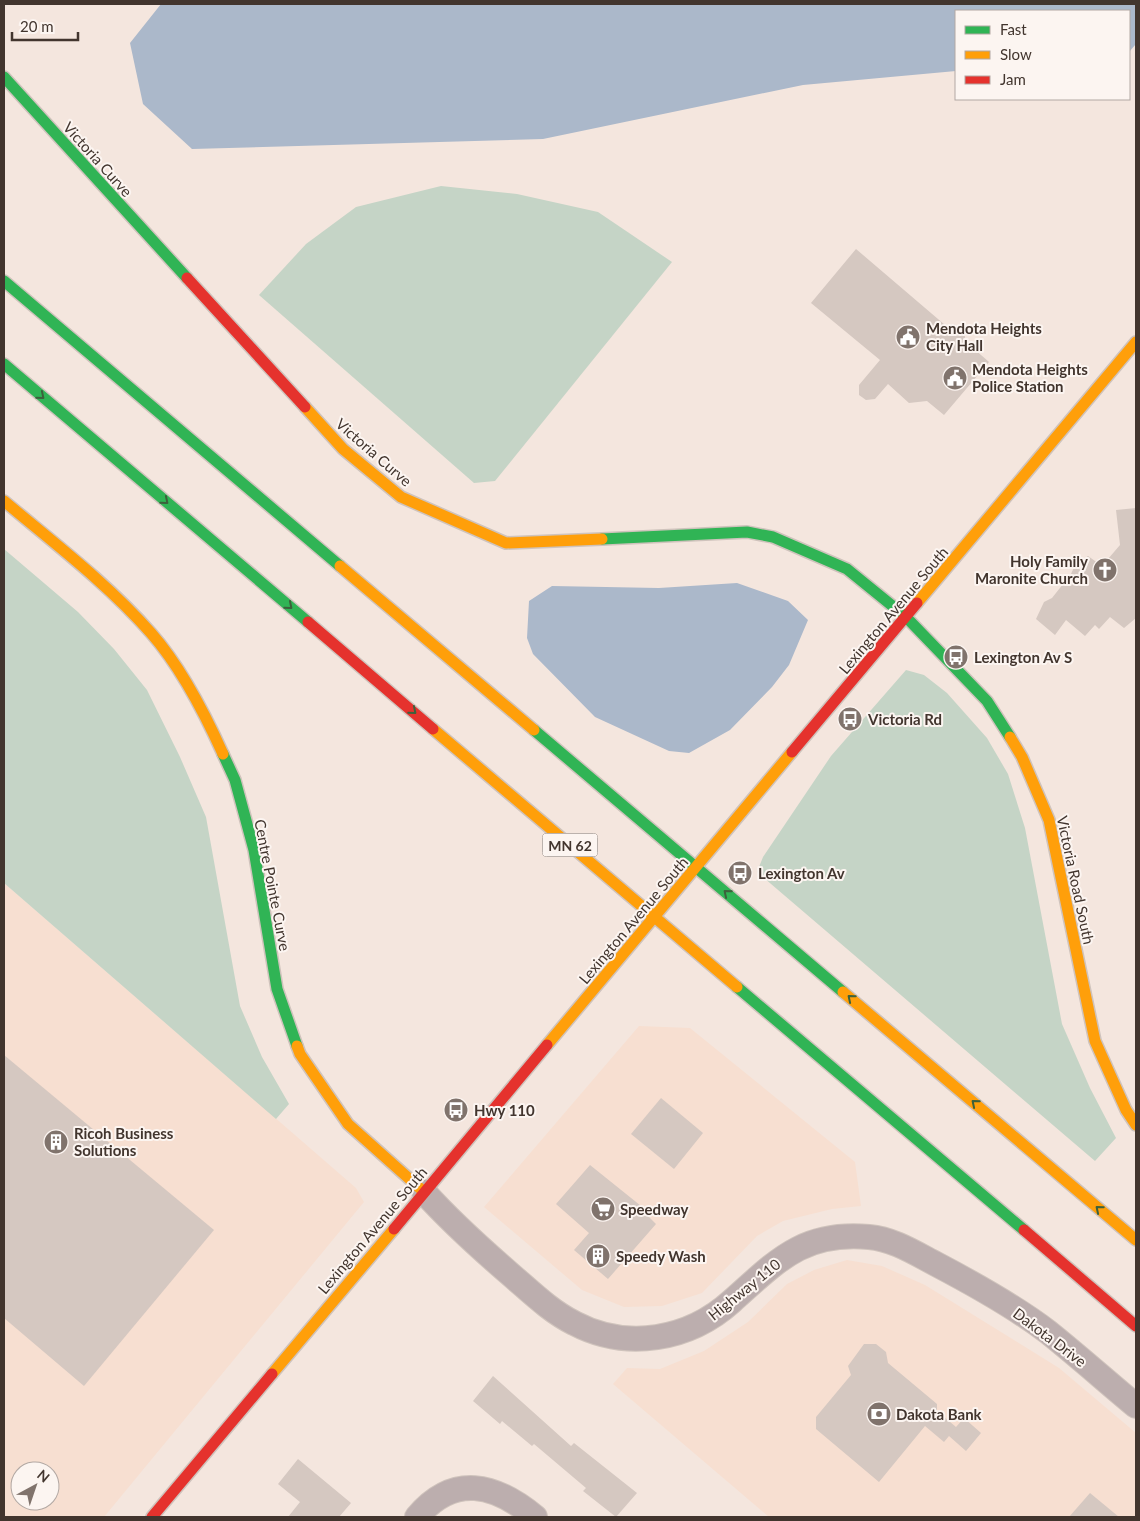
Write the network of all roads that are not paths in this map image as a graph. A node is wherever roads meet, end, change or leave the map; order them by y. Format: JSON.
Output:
{"nodes":[{"id":1,"x":4,"y":78,"type":"edge"},
{"id":2,"x":4,"y":281,"type":"edge"},
{"id":3,"x":1136,"y":342,"type":"edge"},
{"id":4,"x":4,"y":364,"type":"edge"},
{"id":5,"x":4,"y":501,"type":"edge"},
{"id":6,"x":906,"y":617,"type":"junction"},
{"id":7,"x":696,"y":868,"type":"junction"},
{"id":8,"x":655,"y":916,"type":"junction"},
{"id":9,"x":1136,"y":1125,"type":"edge"},
{"id":10,"x":424,"y":1192,"type":"junction"},
{"id":11,"x":1136,"y":1240,"type":"edge"},
{"id":12,"x":958,"y":1275,"type":"joint"},
{"id":13,"x":1136,"y":1326,"type":"edge"},
{"id":14,"x":1136,"y":1406,"type":"edge"},
{"id":15,"x":152,"y":1517,"type":"edge"},
{"id":16,"x":416,"y":1517,"type":"edge"},
{"id":17,"x":535,"y":1517,"type":"edge"}],
"edges":[{"from":1,"to":6,"type":"main road","name":"Victoria Curve"},
{"from":2,"to":7,"type":"main road"},
{"from":3,"to":6,"type":"main road","name":"Lexington Avenue South"},
{"from":4,"to":8,"type":"main road","number":"MN 62","one_way":true},
{"from":5,"to":10,"type":"main road","name":"Centre Pointe Curve"},
{"from":6,"to":7,"type":"main road","name":"Lexington Avenue South"},
{"from":6,"to":9,"type":"main road","name":"Victoria Road South"},
{"from":7,"to":8,"type":"main road","name":"Lexington Avenue South"},
{"from":11,"to":7,"type":"main road","one_way":true},
{"from":8,"to":10,"type":"main road","name":"Lexington Avenue South"},
{"from":8,"to":13,"type":"main road","number":"MN 62"},
{"from":10,"to":12,"type":"street","name":"Highway 110"},
{"from":10,"to":15,"type":"main road","name":"Lexington Avenue South"},
{"from":12,"to":14,"type":"street","name":"Dakota Drive"},
{"from":16,"to":17,"type":"street"}]}
